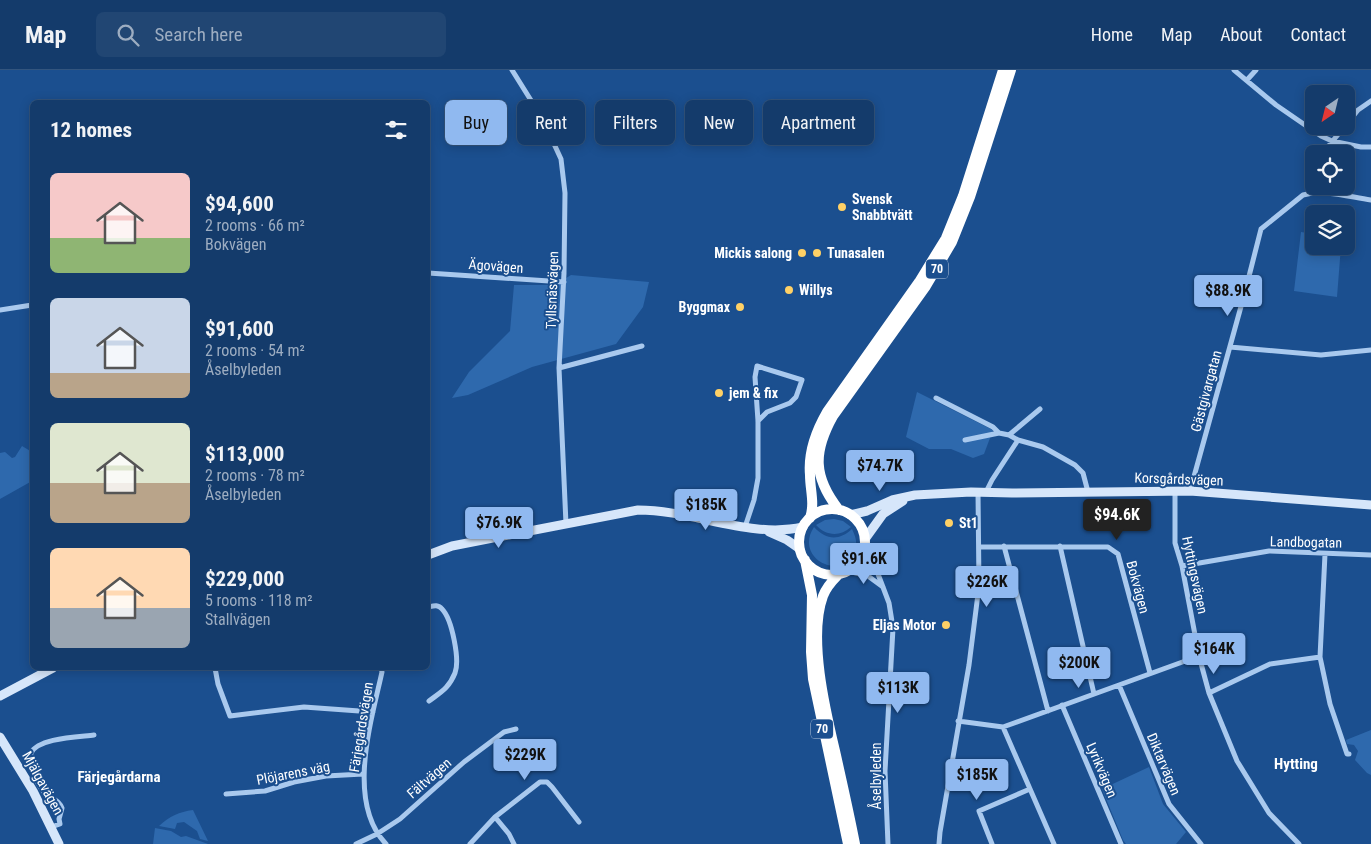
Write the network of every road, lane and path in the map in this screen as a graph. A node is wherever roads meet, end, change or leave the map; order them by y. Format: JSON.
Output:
{"nodes":[{"id":1,"x":512,"y":70,"type":"edge"},
{"id":2,"x":1003,"y":70,"type":"edge"},
{"id":3,"x":1011,"y":70,"type":"edge"},
{"id":4,"x":1234,"y":70,"type":"edge"},
{"id":5,"x":1256,"y":70,"type":"edge"},
{"id":6,"x":1247,"y":80,"type":"junction"},
{"id":7,"x":1371,"y":101,"type":"edge"},
{"id":8,"x":1355,"y":114,"type":"edge"},
{"id":9,"x":1337,"y":135,"type":"edge"},
{"id":10,"x":1332,"y":141,"type":"junction"},
{"id":11,"x":1329,"y":145,"type":"edge"},
{"id":12,"x":1371,"y":147,"type":"edge"},
{"id":13,"x":1305,"y":195,"type":"edge"},
{"id":14,"x":1347,"y":195,"type":"edge"},
{"id":15,"x":1371,"y":200,"type":"edge"},
{"id":16,"x":430,"y":273,"type":"edge"},
{"id":17,"x":564,"y":282,"type":"junction"},
{"id":18,"x":30,"y":305,"type":"edge"},
{"id":19,"x":0,"y":310,"type":"edge"},
{"id":20,"x":642,"y":346,"type":"dead end"},
{"id":21,"x":1230,"y":347,"type":"junction"},
{"id":22,"x":1371,"y":350,"type":"edge"},
{"id":23,"x":559,"y":368,"type":"junction"},
{"id":24,"x":936,"y":398,"type":"dead end"},
{"id":25,"x":1040,"y":408,"type":"dead end"},
{"id":26,"x":758,"y":421,"type":"junction"},
{"id":27,"x":999,"y":433,"type":"junction"},
{"id":28,"x":1009,"y":434,"type":"junction"},
{"id":29,"x":965,"y":440,"type":"dead end"},
{"id":30,"x":1018,"y":440,"type":"junction"},
{"id":31,"x":1175,"y":491,"type":"junction"},
{"id":32,"x":1190,"y":491,"type":"junction"},
{"id":33,"x":982,"y":492,"type":"junction"},
{"id":34,"x":1088,"y":492,"type":"junction"},
{"id":35,"x":915,"y":495,"type":"junction"},
{"id":36,"x":1371,"y":506,"type":"edge"},
{"id":37,"x":839,"y":510,"type":"junction"},
{"id":38,"x":850,"y":515,"type":"junction"},
{"id":39,"x":810,"y":518,"type":"junction"},
{"id":40,"x":566,"y":524,"type":"junction"},
{"id":41,"x":745,"y":527,"type":"junction"},
{"id":42,"x":803,"y":527,"type":"junction"},
{"id":43,"x":762,"y":530,"type":"junction"},
{"id":44,"x":865,"y":543,"type":"junction"},
{"id":45,"x":1004,"y":546,"type":"junction"},
{"id":46,"x":1060,"y":546,"type":"junction"},
{"id":47,"x":980,"y":547,"type":"junction"},
{"id":48,"x":800,"y":549,"type":"junction"},
{"id":49,"x":430,"y":554,"type":"edge"},
{"id":50,"x":1326,"y":554,"type":"junction"},
{"id":51,"x":1371,"y":555,"type":"edge"},
{"id":52,"x":805,"y":560,"type":"junction"},
{"id":53,"x":1182,"y":566,"type":"junction"},
{"id":54,"x":843,"y":573,"type":"junction"},
{"id":55,"x":884,"y":589,"type":"junction"},
{"id":56,"x":430,"y":607,"type":"edge"},
{"id":57,"x":1199,"y":656,"type":"junction"},
{"id":58,"x":1320,"y":657,"type":"junction"},
{"id":59,"x":49,"y":670,"type":"edge"},
{"id":60,"x":215,"y":670,"type":"edge"},
{"id":61,"x":382,"y":670,"type":"edge"},
{"id":62,"x":1150,"y":674,"type":"junction"},
{"id":63,"x":1119,"y":685,"type":"junction"},
{"id":64,"x":1209,"y":693,"type":"junction"},
{"id":65,"x":1094,"y":694,"type":"junction"},
{"id":66,"x":0,"y":696,"type":"edge"},
{"id":67,"x":429,"y":701,"type":"dead end"},
{"id":68,"x":1062,"y":705,"type":"junction"},
{"id":69,"x":1048,"y":711,"type":"junction"},
{"id":70,"x":373,"y":712,"type":"junction"},
{"id":71,"x":958,"y":721,"type":"junction"},
{"id":72,"x":1003,"y":727,"type":"junction"},
{"id":73,"x":516,"y":730,"type":"dead end"},
{"id":74,"x":94,"y":735,"type":"dead end"},
{"id":75,"x":0,"y":738,"type":"edge"},
{"id":76,"x":1349,"y":754,"type":"dead end"},
{"id":77,"x":363,"y":774,"type":"junction"},
{"id":78,"x":1030,"y":790,"type":"junction"},
{"id":79,"x":226,"y":794,"type":"dead end"},
{"id":80,"x":495,"y":817,"type":"junction"},
{"id":81,"x":579,"y":822,"type":"dead end"},
{"id":82,"x":56,"y":826,"type":"junction"},
{"id":83,"x":377,"y":834,"type":"junction"},
{"id":84,"x":59,"y":844,"type":"edge"},
{"id":85,"x":356,"y":844,"type":"edge"},
{"id":86,"x":386,"y":844,"type":"edge"},
{"id":87,"x":470,"y":844,"type":"edge"},
{"id":88,"x":514,"y":844,"type":"edge"},
{"id":89,"x":848,"y":844,"type":"edge"},
{"id":90,"x":855,"y":844,"type":"edge"},
{"id":91,"x":888,"y":844,"type":"edge"},
{"id":92,"x":940,"y":844,"type":"edge"},
{"id":93,"x":992,"y":844,"type":"edge"},
{"id":94,"x":1054,"y":844,"type":"edge"},
{"id":95,"x":1120,"y":844,"type":"edge"},
{"id":96,"x":1201,"y":844,"type":"edge"},
{"id":97,"x":1299,"y":844,"type":"edge"}],
"edges":[{"from":1,"to":17,"type":"street","name":"Tyllsnäsvägen"},
{"from":2,"to":39,"type":"highway","number":"70"},
{"from":3,"to":37,"type":"highway","number":"70"},
{"from":4,"to":6,"type":"street"},
{"from":5,"to":6,"type":"street"},
{"from":6,"to":10,"type":"street"},
{"from":7,"to":8,"type":"street"},
{"from":9,"to":10,"type":"street"},
{"from":10,"to":11,"type":"street"},
{"from":10,"to":12,"type":"street"},
{"from":13,"to":21,"type":"street"},
{"from":14,"to":15,"type":"street"},
{"from":16,"to":17,"type":"street","name":"Ägovägen"},
{"from":17,"to":23,"type":"street","name":"Tyllsnäsvägen"},
{"from":18,"to":19,"type":"street"},
{"from":20,"to":23,"type":"street"},
{"from":21,"to":22,"type":"street","name":"Gästgivargatan"},
{"from":21,"to":32,"type":"street","name":"Gästgivargatan"},
{"from":23,"to":40,"type":"street","name":"Tyllsnäsvägen"},
{"from":24,"to":27,"type":"street"},
{"from":25,"to":28,"type":"street"},
{"from":26,"to":26,"type":"street"},
{"from":26,"to":41,"type":"street"},
{"from":27,"to":28,"type":"street"},
{"from":27,"to":29,"type":"street"},
{"from":28,"to":30,"type":"street"},
{"from":30,"to":33,"type":"street"},
{"from":30,"to":34,"type":"street"},
{"from":31,"to":32,"type":"street","name":"Korsgårdsvägen"},
{"from":31,"to":34,"type":"street","name":"Korsgårdsvägen"},
{"from":31,"to":53,"type":"street","name":"Hyttingsvägen"},
{"from":32,"to":36,"type":"street","name":"Korsgårdsvägen"},
{"from":33,"to":34,"type":"street","name":"Korsgårdsvägen"},
{"from":33,"to":35,"type":"street","name":"Korsgårdsvägen"},
{"from":33,"to":47,"type":"street"},
{"from":35,"to":38,"type":"street","name":"Korsgårdsvägen"},
{"from":35,"to":44,"type":"street","name":"Korsgårdsvägen"},
{"from":37,"to":38,"type":"highway"},
{"from":37,"to":39,"type":"highway"},
{"from":38,"to":44,"type":"highway"},
{"from":39,"to":42,"type":"highway"},
{"from":40,"to":41,"type":"street"},
{"from":40,"to":49,"type":"street"},
{"from":41,"to":43,"type":"street"},
{"from":42,"to":43,"type":"street"},
{"from":42,"to":48,"type":"highway"},
{"from":43,"to":48,"type":"street"},
{"from":44,"to":54,"type":"highway","number":"70"},
{"from":44,"to":55,"type":"street","name":"Åselbyleden"},
{"from":45,"to":46,"type":"street","name":"Bokvägen"},
{"from":45,"to":47,"type":"street","name":"Bokvägen"},
{"from":45,"to":69,"type":"street"},
{"from":46,"to":62,"type":"street","name":"Bokvägen"},
{"from":46,"to":65,"type":"street"},
{"from":47,"to":71,"type":"street"},
{"from":48,"to":52,"type":"highway","number":"70"},
{"from":50,"to":51,"type":"street","name":"Landbogatan"},
{"from":50,"to":53,"type":"street","name":"Landbogatan"},
{"from":50,"to":58,"type":"street"},
{"from":52,"to":54,"type":"highway"},
{"from":52,"to":89,"type":"highway","number":"70"},
{"from":53,"to":57,"type":"street","name":"Hyttingsvägen"},
{"from":54,"to":55,"type":"street"},
{"from":54,"to":90,"type":"highway","number":"70"},
{"from":55,"to":91,"type":"street","name":"Åselbyleden"},
{"from":56,"to":67,"type":"street"},
{"from":57,"to":62,"type":"street"},
{"from":57,"to":64,"type":"street","name":"Hyttingsvägen"},
{"from":58,"to":64,"type":"street"},
{"from":58,"to":76,"type":"street"},
{"from":59,"to":66,"type":"street"},
{"from":60,"to":70,"type":"street"},
{"from":61,"to":70,"type":"street","name":"Färjegårdsvägen"},
{"from":62,"to":63,"type":"street"},
{"from":63,"to":65,"type":"street"},
{"from":63,"to":96,"type":"street","name":"Diktarvägen"},
{"from":64,"to":97,"type":"street","name":"Hyttingsvägen"},
{"from":65,"to":68,"type":"street"},
{"from":68,"to":69,"type":"street"},
{"from":68,"to":95,"type":"street","name":"Lyrikvägen"},
{"from":69,"to":72,"type":"street"},
{"from":70,"to":77,"type":"street","name":"Färjegårdsvägen"},
{"from":71,"to":72,"type":"street"},
{"from":71,"to":92,"type":"street"},
{"from":72,"to":78,"type":"street"},
{"from":73,"to":83,"type":"street","name":"Fältvägen"},
{"from":74,"to":82,"type":"street"},
{"from":75,"to":82,"type":"street","name":"Mjälgavägen"},
{"from":77,"to":79,"type":"street","name":"Plöjarens väg"},
{"from":77,"to":83,"type":"street","name":"Färjegårdsvägen"},
{"from":78,"to":93,"type":"street"},
{"from":78,"to":94,"type":"street"},
{"from":80,"to":81,"type":"street"},
{"from":80,"to":87,"type":"street"},
{"from":80,"to":88,"type":"street"},
{"from":82,"to":84,"type":"street","name":"Mjälgavägen"},
{"from":83,"to":85,"type":"street","name":"Fältvägen"},
{"from":83,"to":86,"type":"street","name":"Färjegårdsvägen"}]}
